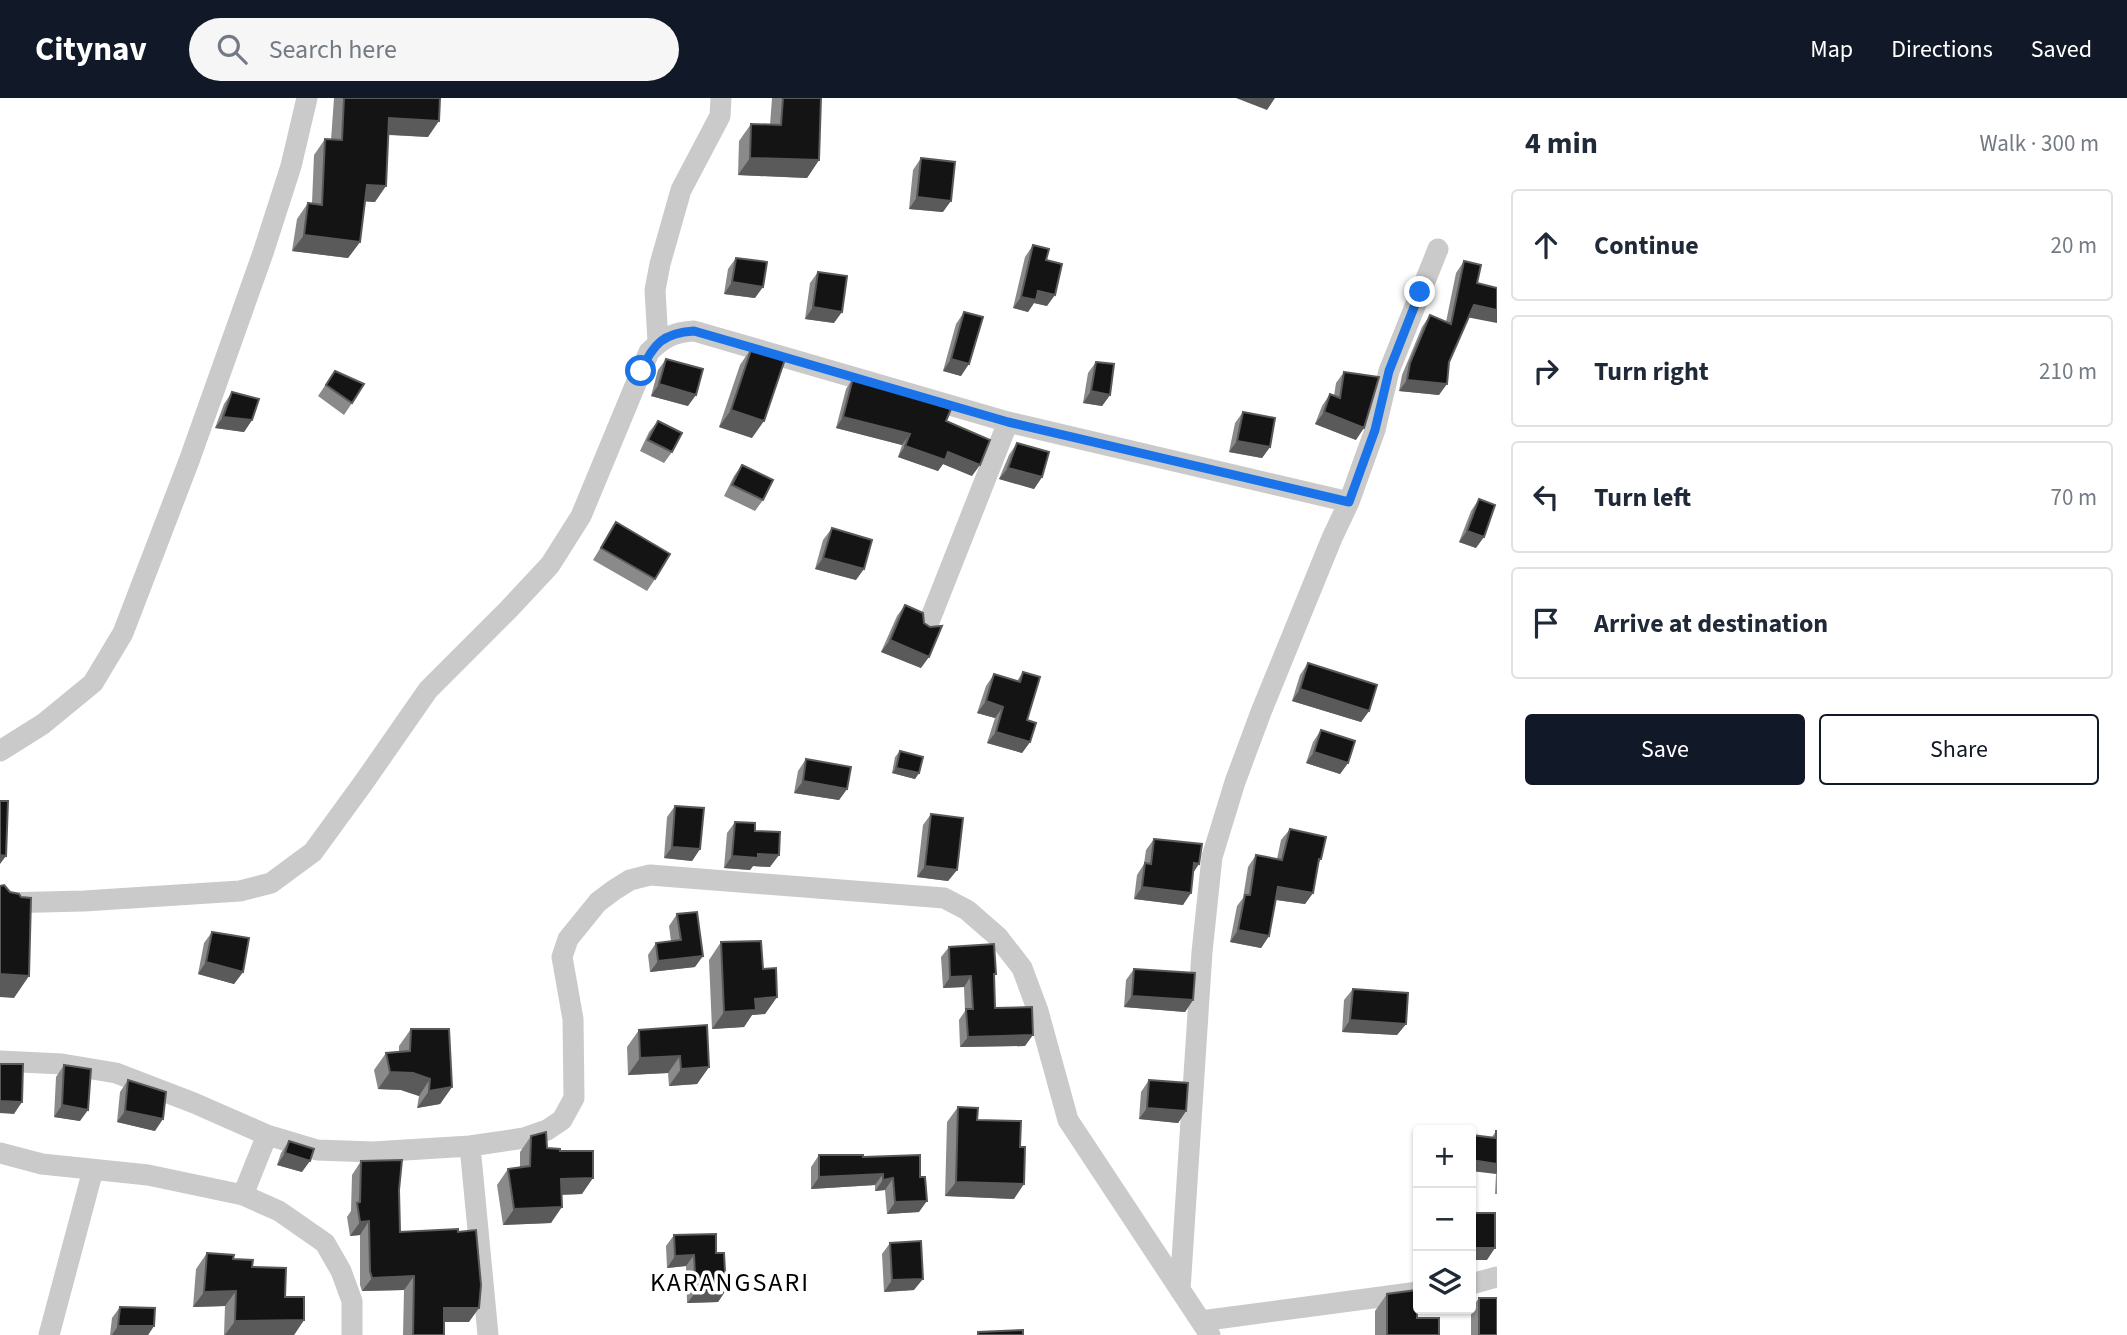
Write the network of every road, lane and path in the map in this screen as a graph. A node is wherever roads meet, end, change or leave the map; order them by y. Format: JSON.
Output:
{"nodes":[{"id":1,"x":307,"y":98,"type":"edge"},
{"id":2,"x":720,"y":98,"type":"edge"},
{"id":3,"x":1438,"y":249,"type":"dead end"},
{"id":4,"x":658,"y":342,"type":"junction"},
{"id":5,"x":1008,"y":422,"type":"junction"},
{"id":6,"x":1349,"y":502,"type":"junction"},
{"id":7,"x":927,"y":627,"type":"edge"},
{"id":8,"x":0,"y":751,"type":"edge"},
{"id":9,"x":0,"y":903,"type":"edge"},
{"id":10,"x":0,"y":1061,"type":"edge"},
{"id":11,"x":267,"y":1135,"type":"junction"},
{"id":12,"x":470,"y":1146,"type":"junction"},
{"id":13,"x":0,"y":1153,"type":"edge"},
{"id":14,"x":92,"y":1177,"type":"junction"},
{"id":15,"x":243,"y":1195,"type":"junction"},
{"id":16,"x":1497,"y":1277,"type":"edge"},
{"id":17,"x":1476,"y":1283,"type":"edge"},
{"id":18,"x":1180,"y":1290,"type":"junction"},
{"id":19,"x":1413,"y":1293,"type":"edge"},
{"id":20,"x":1205,"y":1328,"type":"edge"},
{"id":21,"x":49,"y":1335,"type":"edge"},
{"id":22,"x":352,"y":1335,"type":"edge"},
{"id":23,"x":488,"y":1335,"type":"edge"}],
"edges":[{"from":1,"to":8,"type":"street"},
{"from":2,"to":4,"type":"street"},
{"from":3,"to":6,"type":"street"},
{"from":4,"to":5,"type":"street"},
{"from":4,"to":9,"type":"street"},
{"from":5,"to":6,"type":"street"},
{"from":5,"to":7,"type":"street"},
{"from":6,"to":18,"type":"street"},
{"from":10,"to":11,"type":"street"},
{"from":11,"to":12,"type":"street"},
{"from":11,"to":15,"type":"street"},
{"from":12,"to":18,"type":"street"},
{"from":12,"to":23,"type":"street"},
{"from":13,"to":14,"type":"street"},
{"from":14,"to":15,"type":"street"},
{"from":14,"to":21,"type":"street"},
{"from":15,"to":22,"type":"street"},
{"from":16,"to":17,"type":"street"},
{"from":18,"to":20,"type":"street"},
{"from":19,"to":20,"type":"street"}]}
